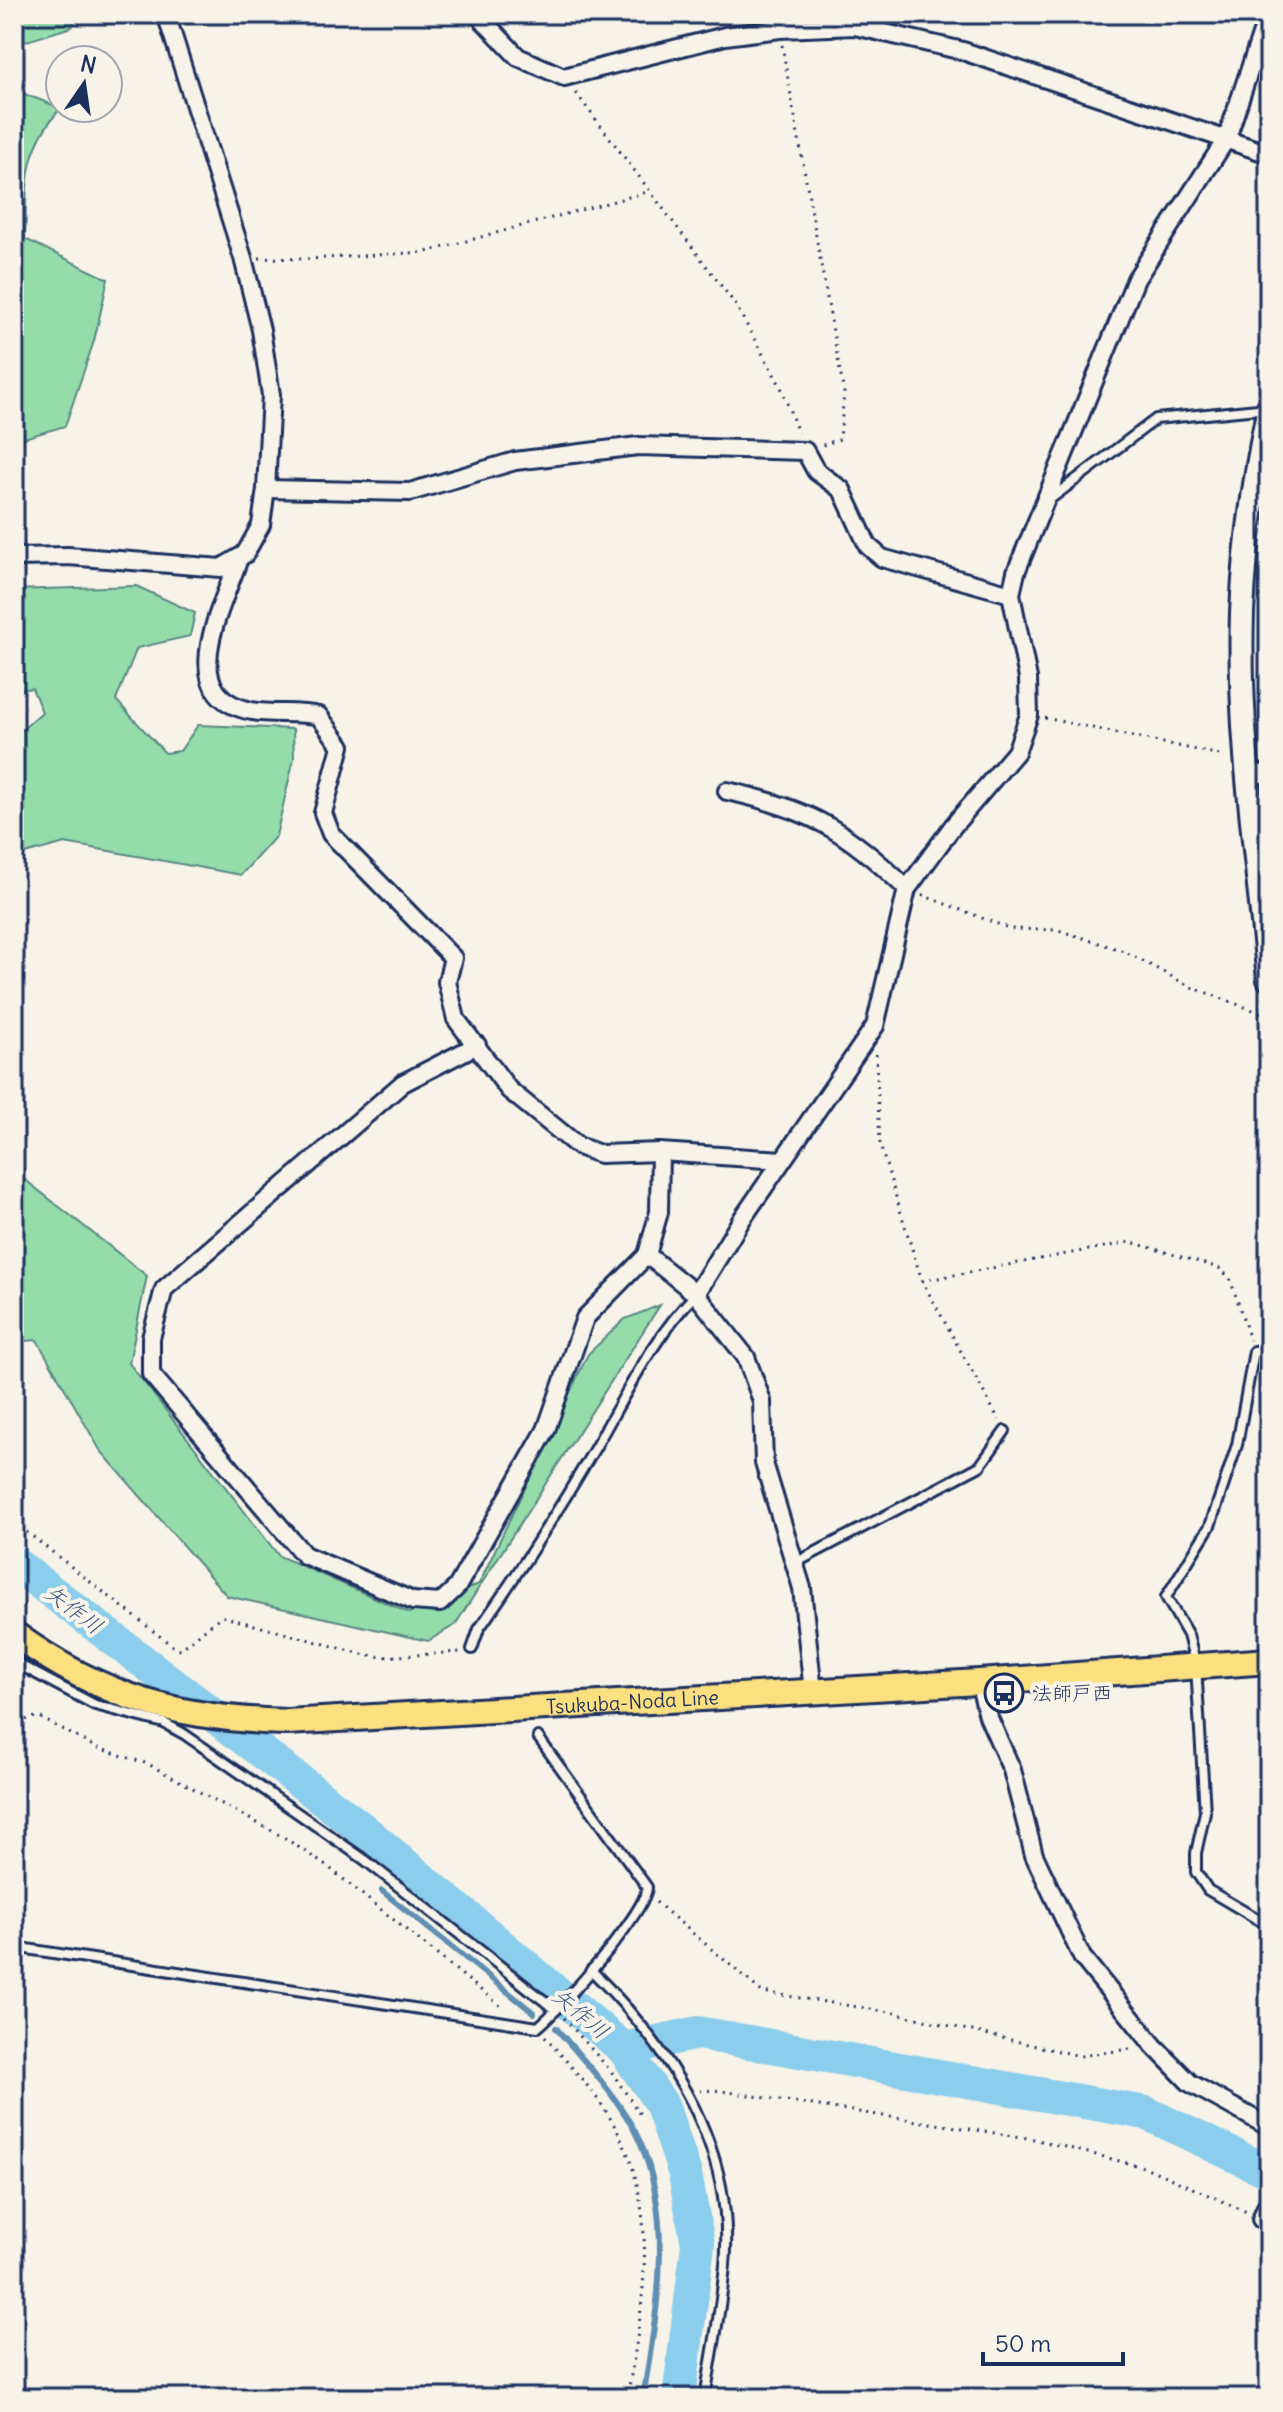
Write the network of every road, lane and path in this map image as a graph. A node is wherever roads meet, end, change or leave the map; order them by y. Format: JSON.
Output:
{"nodes":[{"id":1,"x":166,"y":14,"type":"edge"},
{"id":2,"x":477,"y":14,"type":"edge"},
{"id":3,"x":1268,"y":14,"type":"edge"},
{"id":4,"x":780,"y":29,"type":"junction"},
{"id":5,"x":564,"y":77,"type":"junction"},
{"id":6,"x":1227,"y":138,"type":"junction"},
{"id":7,"x":1269,"y":154,"type":"edge"},
{"id":8,"x":648,"y":192,"type":"junction"},
{"id":9,"x":243,"y":258,"type":"junction"},
{"id":10,"x":1269,"y":407,"type":"edge"},
{"id":11,"x":805,"y":451,"type":"junction"},
{"id":12,"x":266,"y":489,"type":"junction"},
{"id":13,"x":1046,"y":503,"type":"junction"},
{"id":14,"x":14,"y":557,"type":"edge"},
{"id":15,"x":238,"y":561,"type":"junction"},
{"id":16,"x":1011,"y":594,"type":"junction"},
{"id":17,"x":1029,"y":715,"type":"junction"},
{"id":18,"x":1255,"y":770,"type":"edge"},
{"id":19,"x":727,"y":791,"type":"dead end"},
{"id":20,"x":907,"y":889,"type":"junction"},
{"id":21,"x":1269,"y":979,"type":"edge"},
{"id":22,"x":1269,"y":1016,"type":"edge"},
{"id":23,"x":875,"y":1026,"type":"junction"},
{"id":24,"x":477,"y":1045,"type":"junction"},
{"id":25,"x":660,"y":1152,"type":"junction"},
{"id":26,"x":782,"y":1160,"type":"junction"},
{"id":27,"x":647,"y":1255,"type":"junction"},
{"id":28,"x":922,"y":1281,"type":"junction"},
{"id":29,"x":696,"y":1294,"type":"junction"},
{"id":30,"x":1269,"y":1349,"type":"edge"},
{"id":31,"x":1254,"y":1351,"type":"junction"},
{"id":32,"x":1005,"y":1431,"type":"joint"},
{"id":33,"x":14,"y":1522,"type":"edge"},
{"id":34,"x":797,"y":1562,"type":"junction"},
{"id":35,"x":14,"y":1634,"type":"edge"},
{"id":36,"x":472,"y":1649,"type":"joint"},
{"id":37,"x":1269,"y":1661,"type":"edge"},
{"id":38,"x":14,"y":1662,"type":"edge"},
{"id":39,"x":1196,"y":1666,"type":"junction"},
{"id":40,"x":979,"y":1682,"type":"junction"},
{"id":41,"x":813,"y":1692,"type":"junction"},
{"id":42,"x":161,"y":1713,"type":"junction"},
{"id":43,"x":538,"y":1737,"type":"dead end"},
{"id":44,"x":14,"y":1774,"type":"edge"},
{"id":45,"x":647,"y":1894,"type":"junction"},
{"id":46,"x":1269,"y":1926,"type":"edge"},
{"id":47,"x":14,"y":1947,"type":"edge"},
{"id":48,"x":591,"y":1970,"type":"junction"},
{"id":49,"x":557,"y":2008,"type":"junction"},
{"id":50,"x":511,"y":2022,"type":"junction"},
{"id":51,"x":538,"y":2027,"type":"junction"},
{"id":52,"x":1154,"y":2046,"type":"junction"},
{"id":53,"x":688,"y":2093,"type":"junction"},
{"id":54,"x":641,"y":2116,"type":"dead end"},
{"id":55,"x":1269,"y":2127,"type":"edge"},
{"id":56,"x":1265,"y":2210,"type":"edge"},
{"id":57,"x":627,"y":2398,"type":"edge"},
{"id":58,"x":705,"y":2398,"type":"edge"}],
"edges":[{"from":1,"to":9,"type":"street"},
{"from":2,"to":5,"type":"street"},
{"from":3,"to":6,"type":"street"},
{"from":4,"to":5,"type":"street"},
{"from":4,"to":6,"type":"street"},
{"from":4,"to":11,"type":"path"},
{"from":5,"to":8,"type":"path"},
{"from":6,"to":7,"type":"street"},
{"from":6,"to":13,"type":"street"},
{"from":8,"to":9,"type":"path"},
{"from":8,"to":11,"type":"path"},
{"from":9,"to":12,"type":"street"},
{"from":10,"to":13,"type":"lane"},
{"from":10,"to":18,"type":"street"},
{"from":11,"to":12,"type":"street"},
{"from":11,"to":16,"type":"street"},
{"from":12,"to":15,"type":"street"},
{"from":13,"to":16,"type":"street"},
{"from":14,"to":15,"type":"street"},
{"from":15,"to":24,"type":"street"},
{"from":16,"to":17,"type":"street"},
{"from":17,"to":18,"type":"path"},
{"from":17,"to":20,"type":"street"},
{"from":18,"to":21,"type":"street"},
{"from":19,"to":20,"type":"street"},
{"from":20,"to":22,"type":"path"},
{"from":20,"to":23,"type":"street"},
{"from":23,"to":26,"type":"street"},
{"from":23,"to":28,"type":"path"},
{"from":24,"to":25,"type":"street"},
{"from":24,"to":27,"type":"street"},
{"from":25,"to":26,"type":"street"},
{"from":25,"to":27,"type":"street"},
{"from":26,"to":29,"type":"street"},
{"from":27,"to":29,"type":"street"},
{"from":28,"to":31,"type":"path"},
{"from":28,"to":32,"type":"path"},
{"from":29,"to":34,"type":"street"},
{"from":29,"to":36,"type":"lane"},
{"from":30,"to":31,"type":"lane"},
{"from":31,"to":39,"type":"lane"},
{"from":32,"to":34,"type":"lane"},
{"from":33,"to":36,"type":"path"},
{"from":34,"to":41,"type":"street"},
{"from":35,"to":42,"type":"main road","name":"Tsukuba-Noda Line"},
{"from":37,"to":39,"type":"main road","name":"Tsukuba-Noda Line"},
{"from":38,"to":42,"type":"lane"},
{"from":39,"to":40,"type":"main road","name":"Tsukuba-Noda Line"},
{"from":39,"to":46,"type":"lane"},
{"from":40,"to":41,"type":"main road","name":"Tsukuba-Noda Line"},
{"from":40,"to":52,"type":"street"},
{"from":41,"to":42,"type":"main road","name":"Tsukuba-Noda Line"},
{"from":42,"to":49,"type":"lane"},
{"from":43,"to":45,"type":"lane"},
{"from":44,"to":50,"type":"path"},
{"from":45,"to":48,"type":"lane"},
{"from":45,"to":52,"type":"path"},
{"from":47,"to":50,"type":"lane"},
{"from":48,"to":49,"type":"lane"},
{"from":48,"to":53,"type":"lane"},
{"from":49,"to":51,"type":"lane"},
{"from":49,"to":54,"type":"path"},
{"from":50,"to":51,"type":"lane"},
{"from":51,"to":57,"type":"path"},
{"from":52,"to":55,"type":"street"},
{"from":53,"to":56,"type":"path"},
{"from":53,"to":58,"type":"lane"}]}
